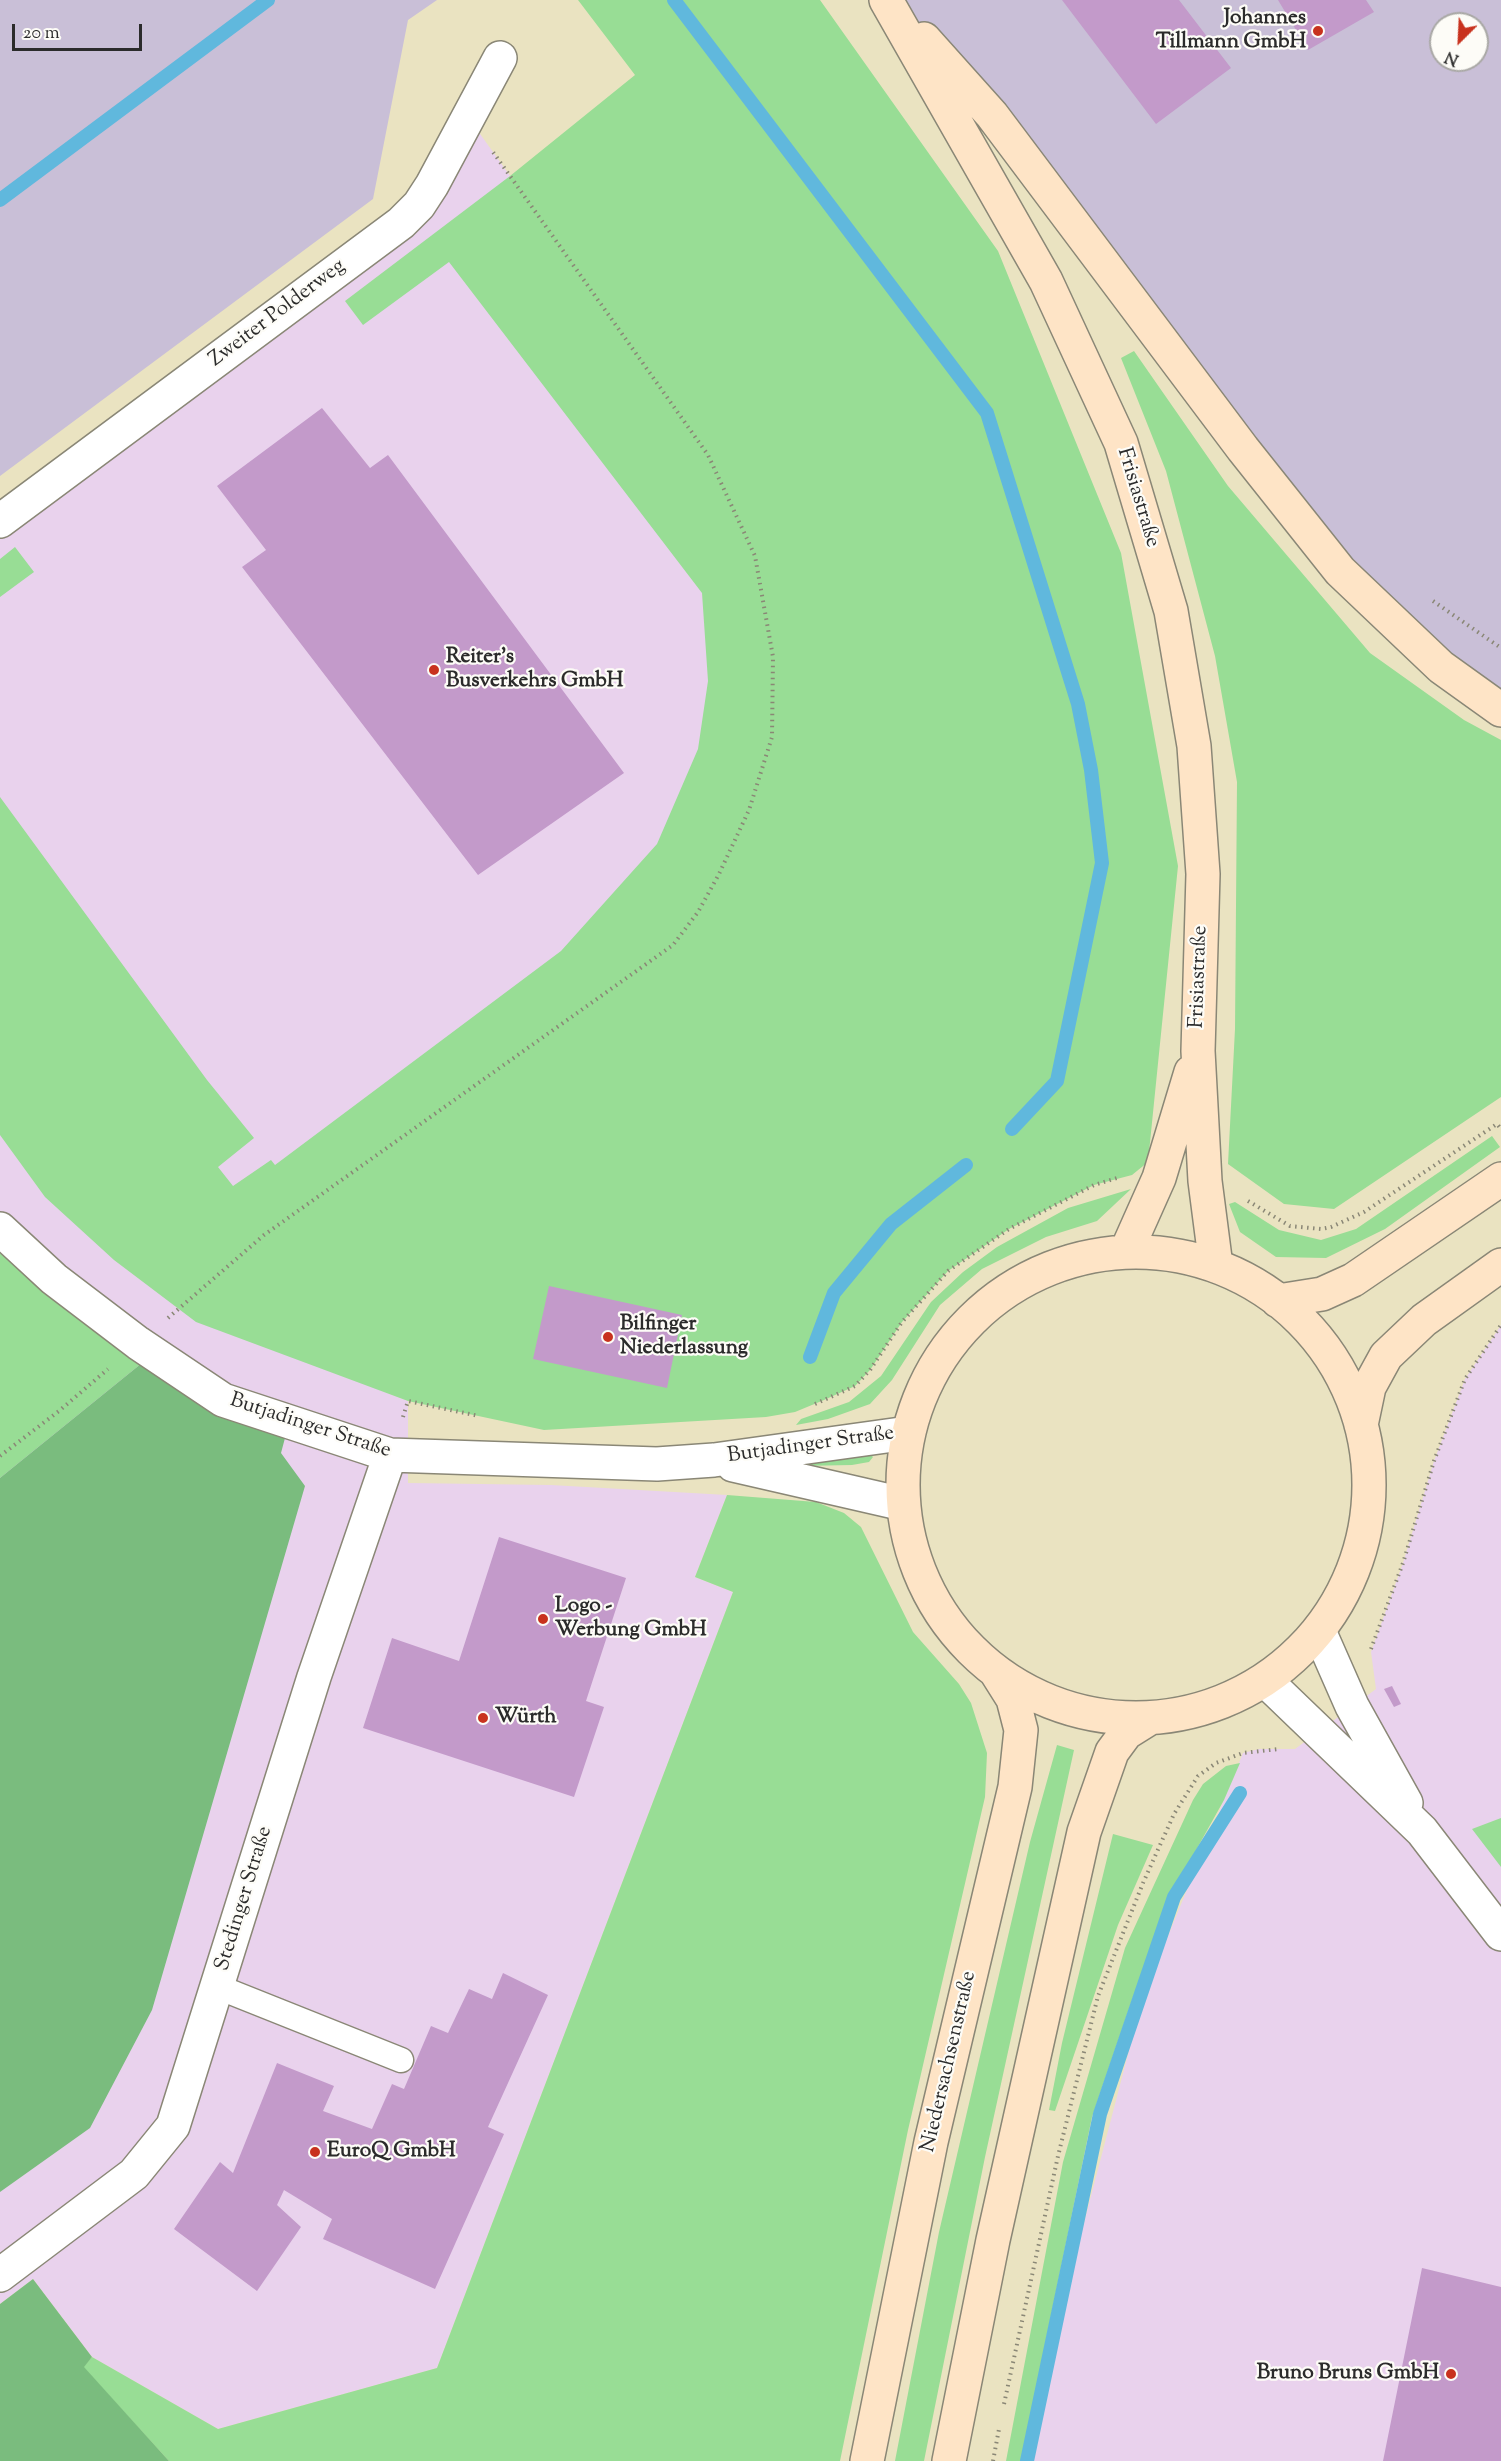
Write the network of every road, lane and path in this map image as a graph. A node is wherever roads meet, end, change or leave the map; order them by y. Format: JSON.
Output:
{"nodes":[{"id":1,"x":888,"y":0,"type":"edge"},
{"id":2,"x":500,"y":58,"type":"dead end"},
{"id":3,"x":468,"y":117,"type":"junction"},
{"id":4,"x":0,"y":521,"type":"edge"},
{"id":5,"x":1501,"y":710,"type":"edge"},
{"id":6,"x":1198,"y":1051,"type":"junction"},
{"id":7,"x":1499,"y":1122,"type":"edge"},
{"id":8,"x":1501,"y":1129,"type":"edge"},
{"id":9,"x":1159,"y":1178,"type":"junction"},
{"id":10,"x":1501,"y":1179,"type":"edge"},
{"id":11,"x":1205,"y":1181,"type":"junction"},
{"id":12,"x":0,"y":1229,"type":"edge"},
{"id":13,"x":1126,"y":1252,"type":"junction"},
{"id":14,"x":1501,"y":1265,"type":"edge"},
{"id":15,"x":1216,"y":1266,"type":"junction"},
{"id":16,"x":1278,"y":1301,"type":"junction"},
{"id":17,"x":1501,"y":1325,"type":"edge"},
{"id":18,"x":138,"y":1343,"type":"junction"},
{"id":19,"x":805,"y":1408,"type":"dead end"},
{"id":20,"x":1361,"y":1425,"type":"junction"},
{"id":21,"x":909,"y":1432,"type":"junction"},
{"id":22,"x":390,"y":1455,"type":"junction"},
{"id":23,"x":0,"y":1456,"type":"edge"},
{"id":24,"x":714,"y":1460,"type":"junction"},
{"id":25,"x":903,"y":1504,"type":"junction"},
{"id":26,"x":1319,"y":1631,"type":"junction"},
{"id":27,"x":1371,"y":1652,"type":"dead end"},
{"id":28,"x":994,"y":1670,"type":"junction"},
{"id":29,"x":1265,"y":1680,"type":"junction"},
{"id":30,"x":1150,"y":1718,"type":"junction"},
{"id":31,"x":1317,"y":1733,"type":"junction"},
{"id":32,"x":1422,"y":1831,"type":"junction"},
{"id":33,"x":1501,"y":1934,"type":"edge"},
{"id":34,"x":218,"y":1988,"type":"junction"},
{"id":35,"x":401,"y":2060,"type":"dead end"},
{"id":36,"x":0,"y":2275,"type":"edge"},
{"id":37,"x":1002,"y":2409,"type":"dead end"},
{"id":38,"x":1000,"y":2420,"type":"dead end"},
{"id":39,"x":867,"y":2461,"type":"edge"},
{"id":40,"x":949,"y":2461,"type":"edge"},
{"id":41,"x":993,"y":2461,"type":"edge"}],
"edges":[{"from":1,"to":5,"type":"main road"},
{"from":1,"to":6,"type":"main road","name":"Frisiastraße"},
{"from":2,"to":3,"type":"street","name":"Zweiter Polderweg"},
{"from":3,"to":4,"type":"street","name":"Zweiter Polderweg"},
{"from":3,"to":18,"type":"path"},
{"from":6,"to":9,"type":"main road","name":"Frisiastraße"},
{"from":6,"to":11,"type":"main road","name":"Frisiastraße"},
{"from":7,"to":8,"type":"path"},
{"from":7,"to":11,"type":"path"},
{"from":9,"to":13,"type":"main road","name":"Frisiastraße"},
{"from":9,"to":19,"type":"path"},
{"from":10,"to":16,"type":"main road"},
{"from":11,"to":15,"type":"main road","name":"Frisiastraße"},
{"from":12,"to":18,"type":"street","name":"Butjadinger Straße"},
{"from":13,"to":15,"type":"main road","name":"Niedersachsenstraße"},
{"from":13,"to":21,"type":"main road","name":"Niedersachsenstraße"},
{"from":14,"to":20,"type":"main road","name":"Niedersachsenstraße"},
{"from":15,"to":16,"type":"main road","name":"Niedersachsenstraße"},
{"from":16,"to":20,"type":"main road","name":"Niedersachsenstraße"},
{"from":17,"to":27,"type":"path"},
{"from":18,"to":22,"type":"street","name":"Butjadinger Straße"},
{"from":18,"to":23,"type":"path"},
{"from":20,"to":26,"type":"main road","name":"Niedersachsenstraße"},
{"from":21,"to":24,"type":"street","name":"Butjadinger Straße"},
{"from":21,"to":25,"type":"main road","name":"Niedersachsenstraße"},
{"from":22,"to":24,"type":"street","name":"Butjadinger Straße"},
{"from":22,"to":34,"type":"street","name":"Stedinger Straße"},
{"from":24,"to":25,"type":"street","name":"Butjadinger Straße"},
{"from":25,"to":28,"type":"main road","name":"Niedersachsenstraße"},
{"from":26,"to":29,"type":"main road","name":"Niedersachsenstraße"},
{"from":26,"to":32,"type":"street"},
{"from":28,"to":30,"type":"main road","name":"Niedersachsenstraße"},
{"from":28,"to":39,"type":"main road","name":"Niedersachsenstraße"},
{"from":29,"to":30,"type":"main road","name":"Niedersachsenstraße"},
{"from":29,"to":31,"type":"street"},
{"from":30,"to":40,"type":"main road","name":"Niedersachsenstraße"},
{"from":31,"to":32,"type":"street"},
{"from":31,"to":37,"type":"path"},
{"from":32,"to":33,"type":"street"},
{"from":34,"to":35,"type":"lane"},
{"from":34,"to":36,"type":"street","name":"Stedinger Straße"},
{"from":38,"to":41,"type":"path"}]}
